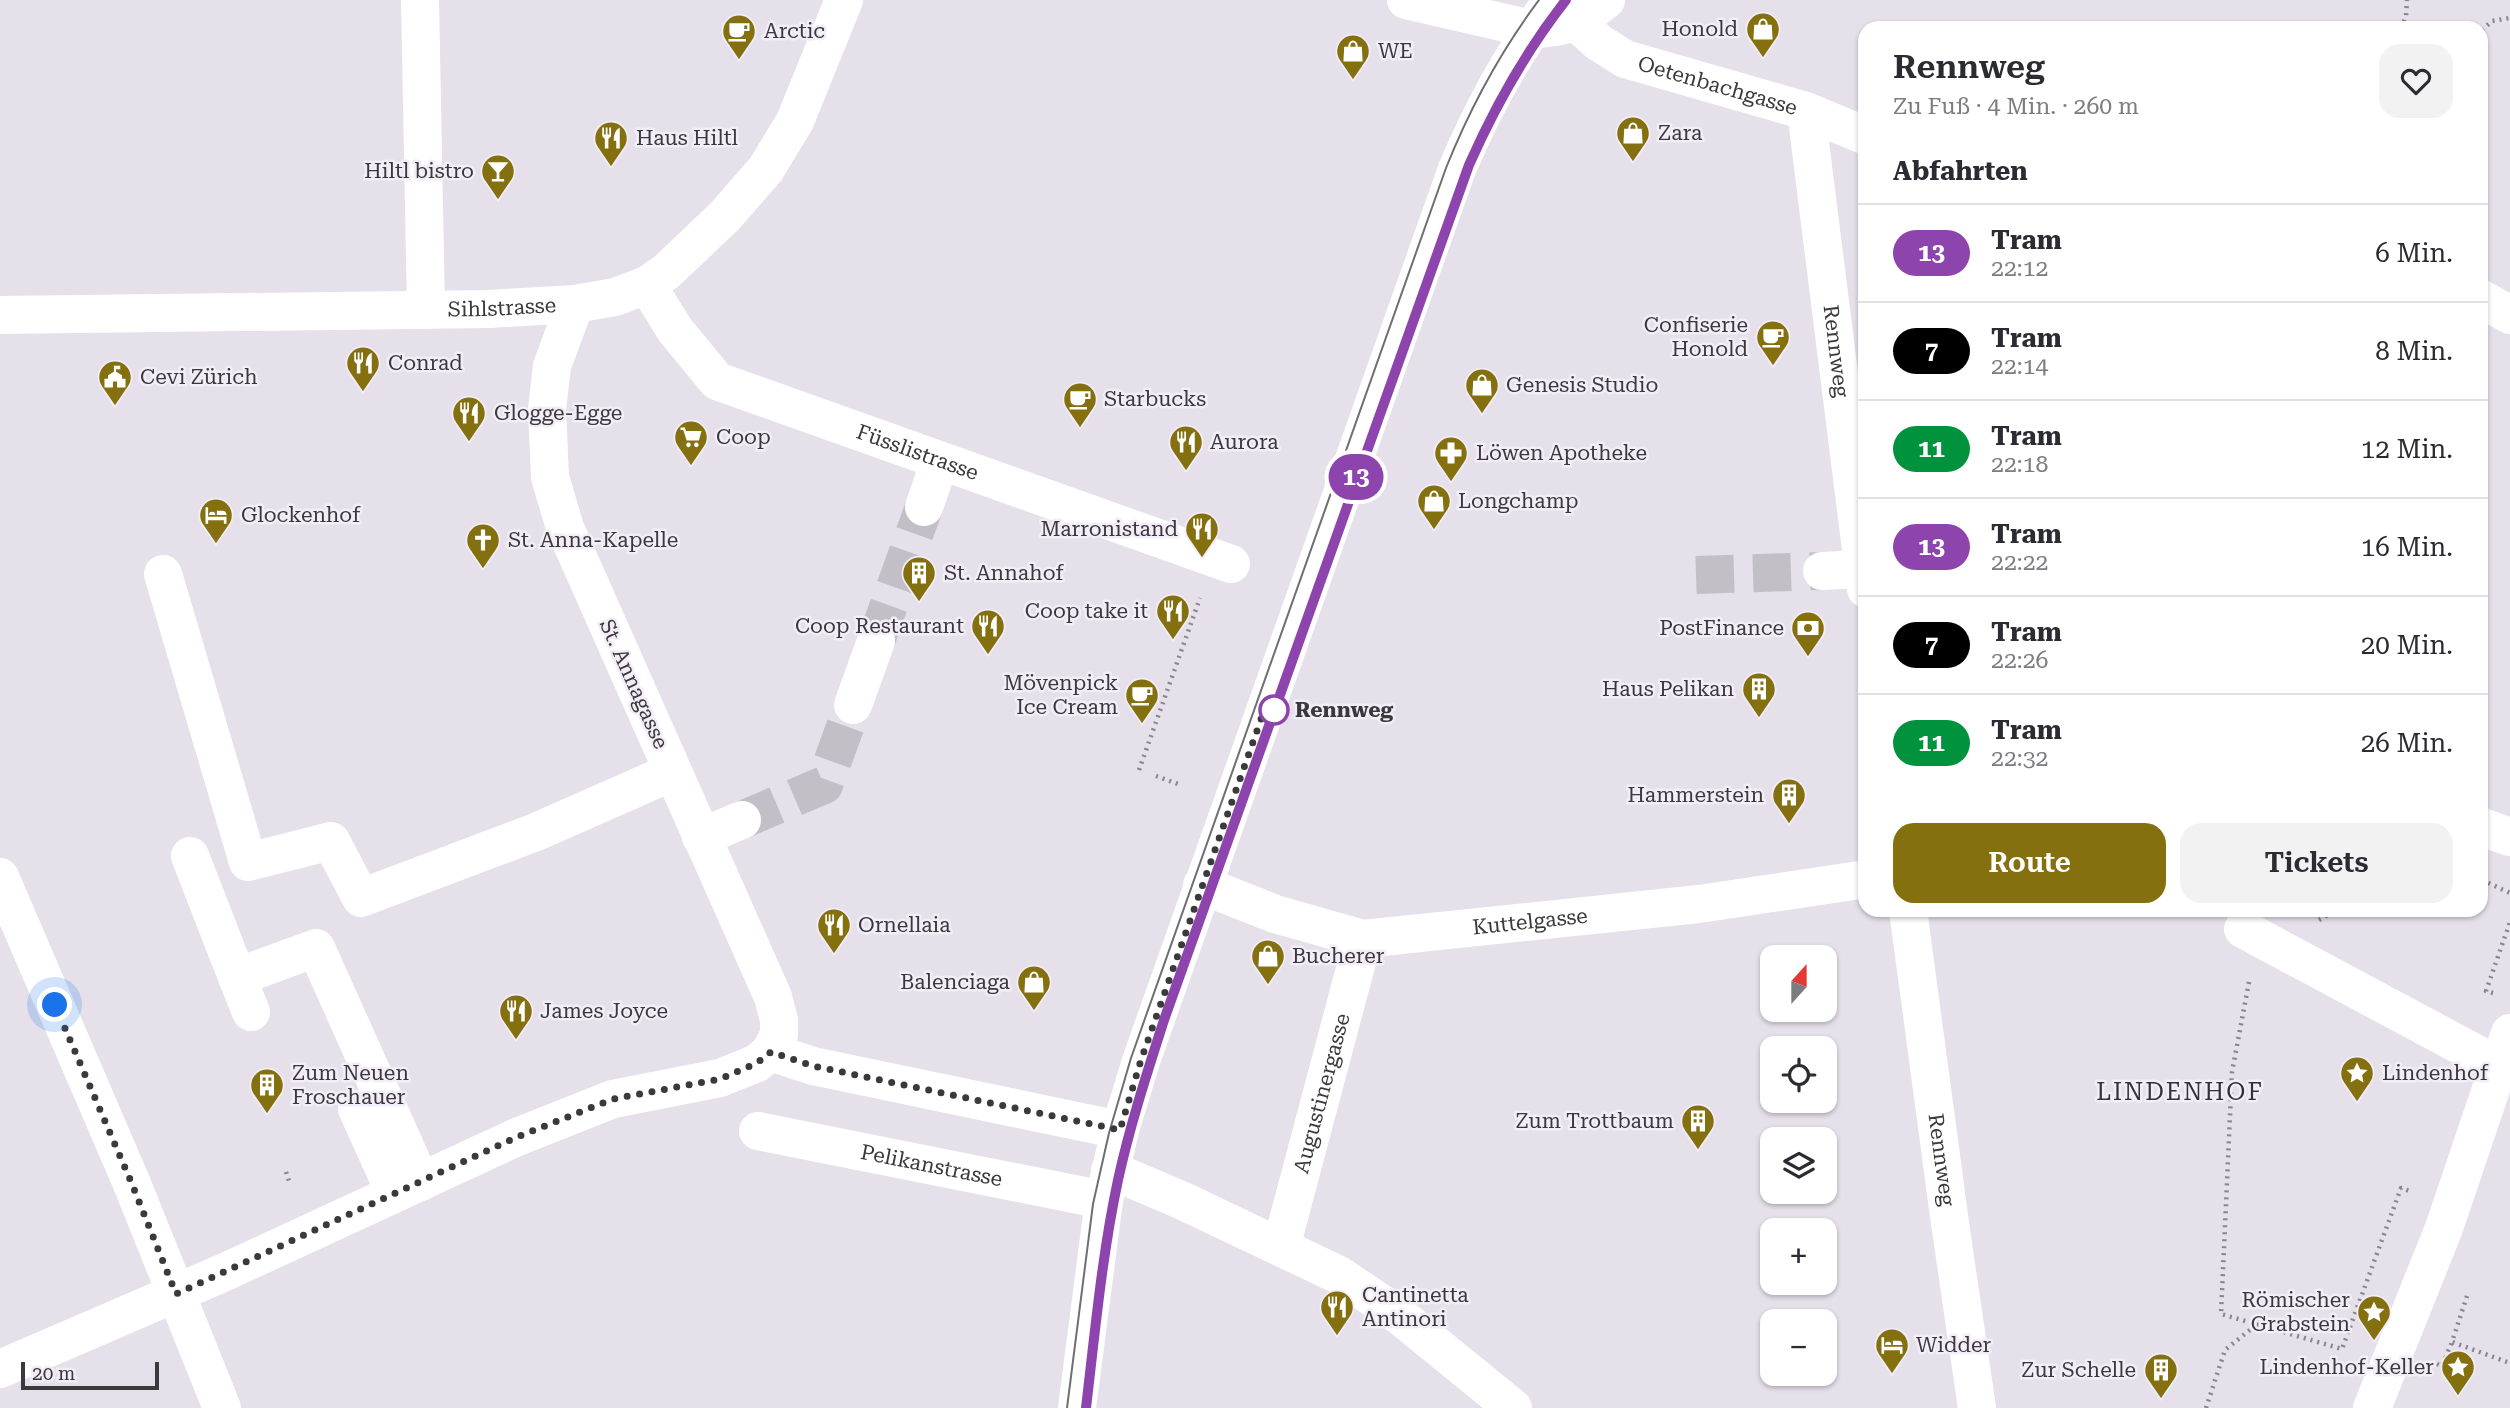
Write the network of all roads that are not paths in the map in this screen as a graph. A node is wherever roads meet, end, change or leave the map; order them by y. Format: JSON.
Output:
{"nodes":[{"id":1,"x":420,"y":0,"type":"edge"},
{"id":2,"x":844,"y":0,"type":"edge"},
{"id":3,"x":1406,"y":0,"type":"edge"},
{"id":4,"x":1606,"y":0,"type":"edge"},
{"id":5,"x":1553,"y":17,"type":"edge"},
{"id":6,"x":1806,"y":111,"type":"junction"},
{"id":7,"x":1858,"y":133,"type":"edge"},
{"id":8,"x":647,"y":285,"type":"junction"},
{"id":9,"x":2488,"y":302,"type":"edge"},
{"id":10,"x":575,"y":304,"type":"junction"},
{"id":11,"x":426,"y":310,"type":"junction"},
{"id":12,"x":0,"y":315,"type":"edge"},
{"id":13,"x":2510,"y":315,"type":"edge"},
{"id":14,"x":940,"y":461,"type":"junction"},
{"id":15,"x":924,"y":507,"type":"tunnel mouth"},
{"id":16,"x":1858,"y":531,"type":"edge"},
{"id":17,"x":1231,"y":564,"type":"dead end"},
{"id":18,"x":1822,"y":570,"type":"tunnel mouth"},
{"id":19,"x":163,"y":574,"type":"dead end"},
{"id":20,"x":1858,"y":578,"type":"edge"},
{"id":21,"x":876,"y":641,"type":"tunnel mouth"},
{"id":22,"x":853,"y":705,"type":"tunnel mouth"},
{"id":23,"x":672,"y":772,"type":"junction"},
{"id":24,"x":742,"y":820,"type":"tunnel mouth"},
{"id":25,"x":2488,"y":829,"type":"edge"},
{"id":26,"x":2510,"y":836,"type":"edge"},
{"id":27,"x":701,"y":837,"type":"junction"},
{"id":28,"x":190,"y":856,"type":"dead end"},
{"id":29,"x":0,"y":877,"type":"edge"},
{"id":30,"x":1858,"y":880,"type":"edge"},
{"id":31,"x":1202,"y":885,"type":"junction"},
{"id":32,"x":1909,"y":917,"type":"edge"},
{"id":33,"x":2259,"y":937,"type":"road end"},
{"id":34,"x":1363,"y":939,"type":"junction"},
{"id":35,"x":237,"y":977,"type":"junction"},
{"id":36,"x":251,"y":1012,"type":"dead end"},
{"id":37,"x":2505,"y":1050,"type":"edge"},
{"id":38,"x":771,"y":1052,"type":"junction"},
{"id":39,"x":357,"y":1109,"type":"dead end"},
{"id":40,"x":1120,"y":1130,"type":"junction"},
{"id":41,"x":758,"y":1131,"type":"dead end"},
{"id":42,"x":1107,"y":1185,"type":"junction"},
{"id":43,"x":408,"y":1188,"type":"junction"},
{"id":44,"x":1281,"y":1247,"type":"junction"},
{"id":45,"x":176,"y":1294,"type":"junction"},
{"id":46,"x":0,"y":1369,"type":"edge"},
{"id":47,"x":222,"y":1408,"type":"edge"},
{"id":48,"x":1077,"y":1408,"type":"edge"},
{"id":49,"x":1513,"y":1408,"type":"edge"},
{"id":50,"x":1977,"y":1408,"type":"edge"},
{"id":51,"x":2372,"y":1408,"type":"edge"}],
"edges":[{"from":1,"to":11,"type":"street"},
{"from":2,"to":8,"type":"street","name":"Sihlstrasse"},
{"from":3,"to":5,"type":"street"},
{"from":4,"to":5,"type":"street"},
{"from":5,"to":6,"type":"street","name":"Oetenbachgasse"},
{"from":5,"to":31,"type":"street"},
{"from":6,"to":7,"type":"street","name":"Oetenbachgasse"},
{"from":6,"to":16,"type":"street","name":"Rennweg"},
{"from":8,"to":10,"type":"street","name":"Sihlstrasse"},
{"from":8,"to":14,"type":"street","name":"Füsslistrasse"},
{"from":9,"to":13,"type":"street"},
{"from":10,"to":11,"type":"street","name":"Sihlstrasse"},
{"from":10,"to":23,"type":"street","name":"St. Annagasse"},
{"from":11,"to":12,"type":"street","name":"Sihlstrasse"},
{"from":14,"to":15,"type":"street"},
{"from":14,"to":17,"type":"street","name":"Füsslistrasse"},
{"from":18,"to":20,"type":"street"},
{"from":19,"to":23,"type":"street"},
{"from":21,"to":22,"type":"street"},
{"from":23,"to":27,"type":"street","name":"St. Annagasse"},
{"from":24,"to":27,"type":"street"},
{"from":25,"to":26,"type":"street"},
{"from":27,"to":38,"type":"street","name":"St. Annagasse"},
{"from":28,"to":35,"type":"street"},
{"from":29,"to":45,"type":"street"},
{"from":30,"to":34,"type":"street","name":"Kuttelgasse"},
{"from":31,"to":34,"type":"street","name":"Kuttelgasse"},
{"from":31,"to":40,"type":"street"},
{"from":32,"to":50,"type":"street","name":"Rennweg"},
{"from":33,"to":37,"type":"street"},
{"from":34,"to":44,"type":"street","name":"Augustinergasse"},
{"from":35,"to":36,"type":"street"},
{"from":35,"to":43,"type":"street"},
{"from":37,"to":51,"type":"street"},
{"from":38,"to":40,"type":"street"},
{"from":38,"to":43,"type":"street"},
{"from":39,"to":43,"type":"street"},
{"from":40,"to":42,"type":"street"},
{"from":41,"to":42,"type":"street","name":"Pelikanstrasse"},
{"from":42,"to":44,"type":"street"},
{"from":42,"to":48,"type":"street"},
{"from":43,"to":45,"type":"street"},
{"from":44,"to":49,"type":"street"},
{"from":45,"to":46,"type":"street"},
{"from":45,"to":47,"type":"street"}]}
